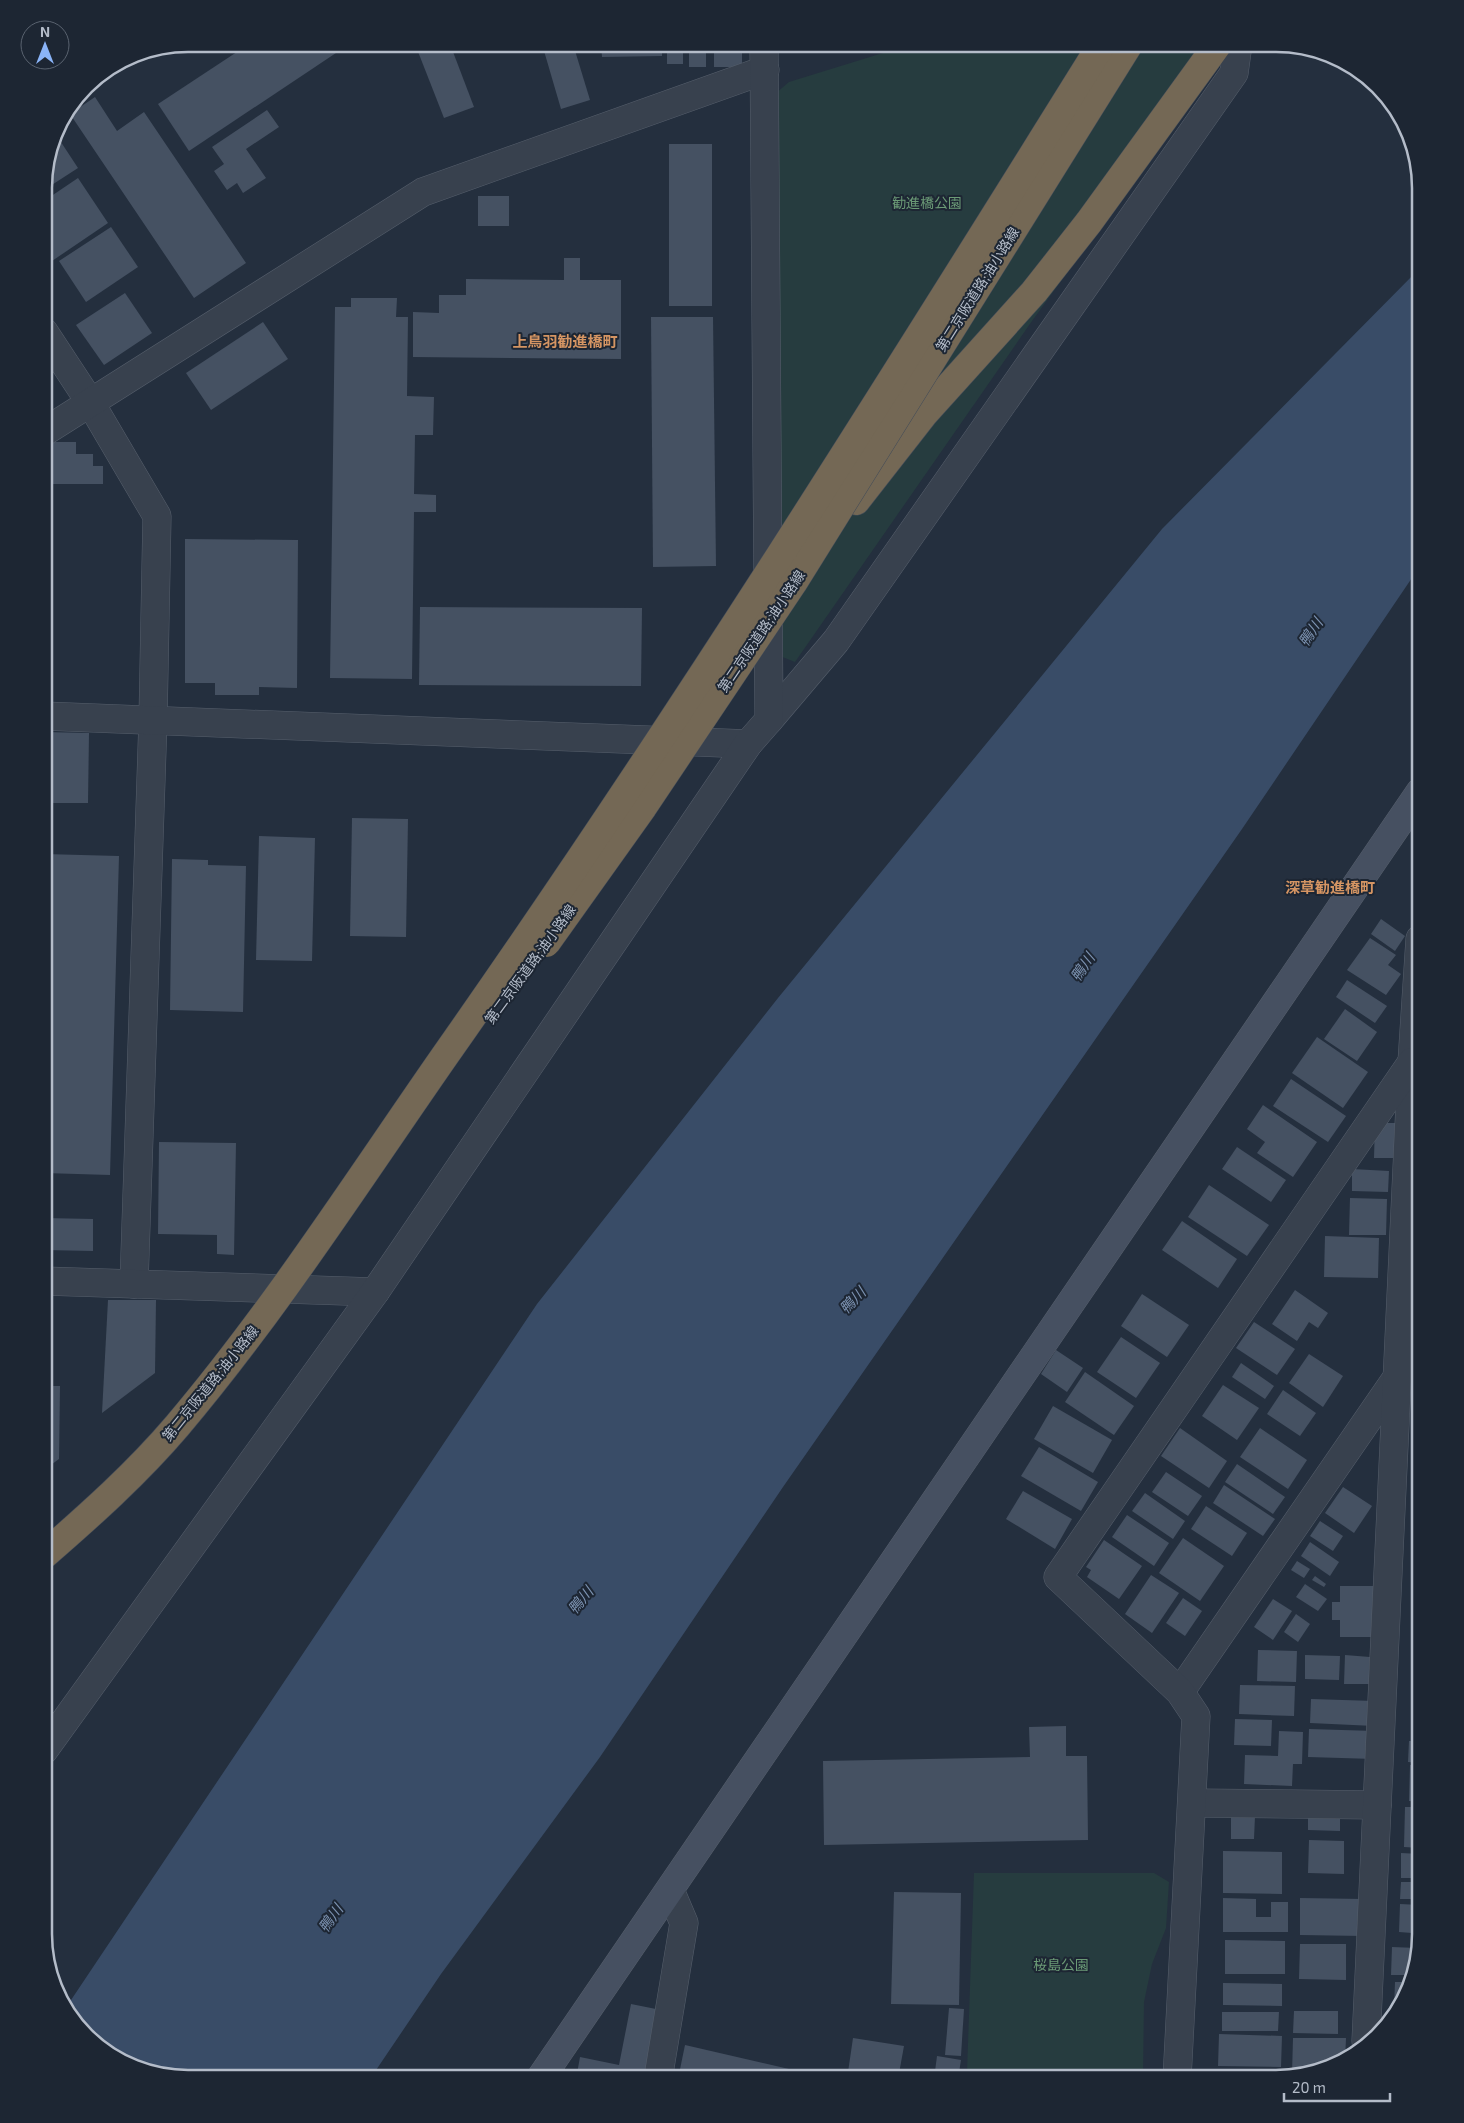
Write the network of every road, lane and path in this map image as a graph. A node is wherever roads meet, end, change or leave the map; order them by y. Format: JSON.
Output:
{"nodes":[{"id":1,"x":1096,"y":53,"type":"edge"},
{"id":2,"x":1123,"y":53,"type":"edge"},
{"id":3,"x":1211,"y":53,"type":"edge"},
{"id":4,"x":1237,"y":53,"type":"edge"},
{"id":5,"x":764,"y":57,"type":"edge"},
{"id":6,"x":53,"y":346,"type":"edge"},
{"id":7,"x":90,"y":402,"type":"junction"},
{"id":8,"x":53,"y":426,"type":"edge"},
{"id":9,"x":793,"y":583,"type":"junction"},
{"id":10,"x":53,"y":716,"type":"edge"},
{"id":11,"x":153,"y":720,"type":"junction"},
{"id":12,"x":769,"y":720,"type":"junction"},
{"id":13,"x":748,"y":744,"type":"junction"},
{"id":14,"x":1412,"y":804,"type":"edge"},
{"id":15,"x":1412,"y":1062,"type":"joint"},
{"id":16,"x":352,"y":1190,"type":"junction"},
{"id":17,"x":53,"y":1281,"type":"edge"},
{"id":18,"x":134,"y":1284,"type":"junction"},
{"id":19,"x":375,"y":1292,"type":"junction"},
{"id":20,"x":1398,"y":1376,"type":"junction"},
{"id":21,"x":53,"y":1547,"type":"edge"},
{"id":22,"x":1180,"y":1692,"type":"junction"},
{"id":23,"x":53,"y":1738,"type":"edge"},
{"id":24,"x":1192,"y":1803,"type":"junction"},
{"id":25,"x":1377,"y":1805,"type":"junction"},
{"id":26,"x":670,"y":1890,"type":"junction"},
{"id":27,"x":1366,"y":2036,"type":"edge"},
{"id":28,"x":546,"y":2070,"type":"edge"},
{"id":29,"x":660,"y":2070,"type":"edge"},
{"id":30,"x":1177,"y":2070,"type":"edge"}],
"edges":[{"from":1,"to":16,"type":"highway","name":"第二京阪道路;油小路線","bridge":true},
{"from":2,"to":9,"type":"highway","name":"第二京阪道路;油小路線","bridge":true},
{"from":3,"to":9,"type":"highway","bridge":true},
{"from":4,"to":12,"type":"street"},
{"from":5,"to":7,"type":"street"},
{"from":5,"to":12,"type":"street"},
{"from":6,"to":7,"type":"street"},
{"from":7,"to":8,"type":"street"},
{"from":7,"to":11,"type":"street"},
{"from":9,"to":16,"type":"highway","name":"第二京阪道路;油小路線","bridge":true},
{"from":10,"to":11,"type":"street"},
{"from":11,"to":13,"type":"street"},
{"from":11,"to":18,"type":"street"},
{"from":12,"to":13,"type":"street"},
{"from":13,"to":19,"type":"street"},
{"from":14,"to":26,"type":"street"},
{"from":15,"to":20,"type":"street"},
{"from":15,"to":22,"type":"street"},
{"from":16,"to":21,"type":"highway","name":"第二京阪道路;油小路線","bridge":true},
{"from":17,"to":18,"type":"street"},
{"from":18,"to":19,"type":"street"},
{"from":19,"to":23,"type":"street"},
{"from":20,"to":22,"type":"street"},
{"from":20,"to":25,"type":"street"},
{"from":22,"to":24,"type":"street"},
{"from":24,"to":25,"type":"street"},
{"from":24,"to":30,"type":"street"},
{"from":25,"to":27,"type":"street"},
{"from":26,"to":28,"type":"street"},
{"from":26,"to":29,"type":"street"}]}
